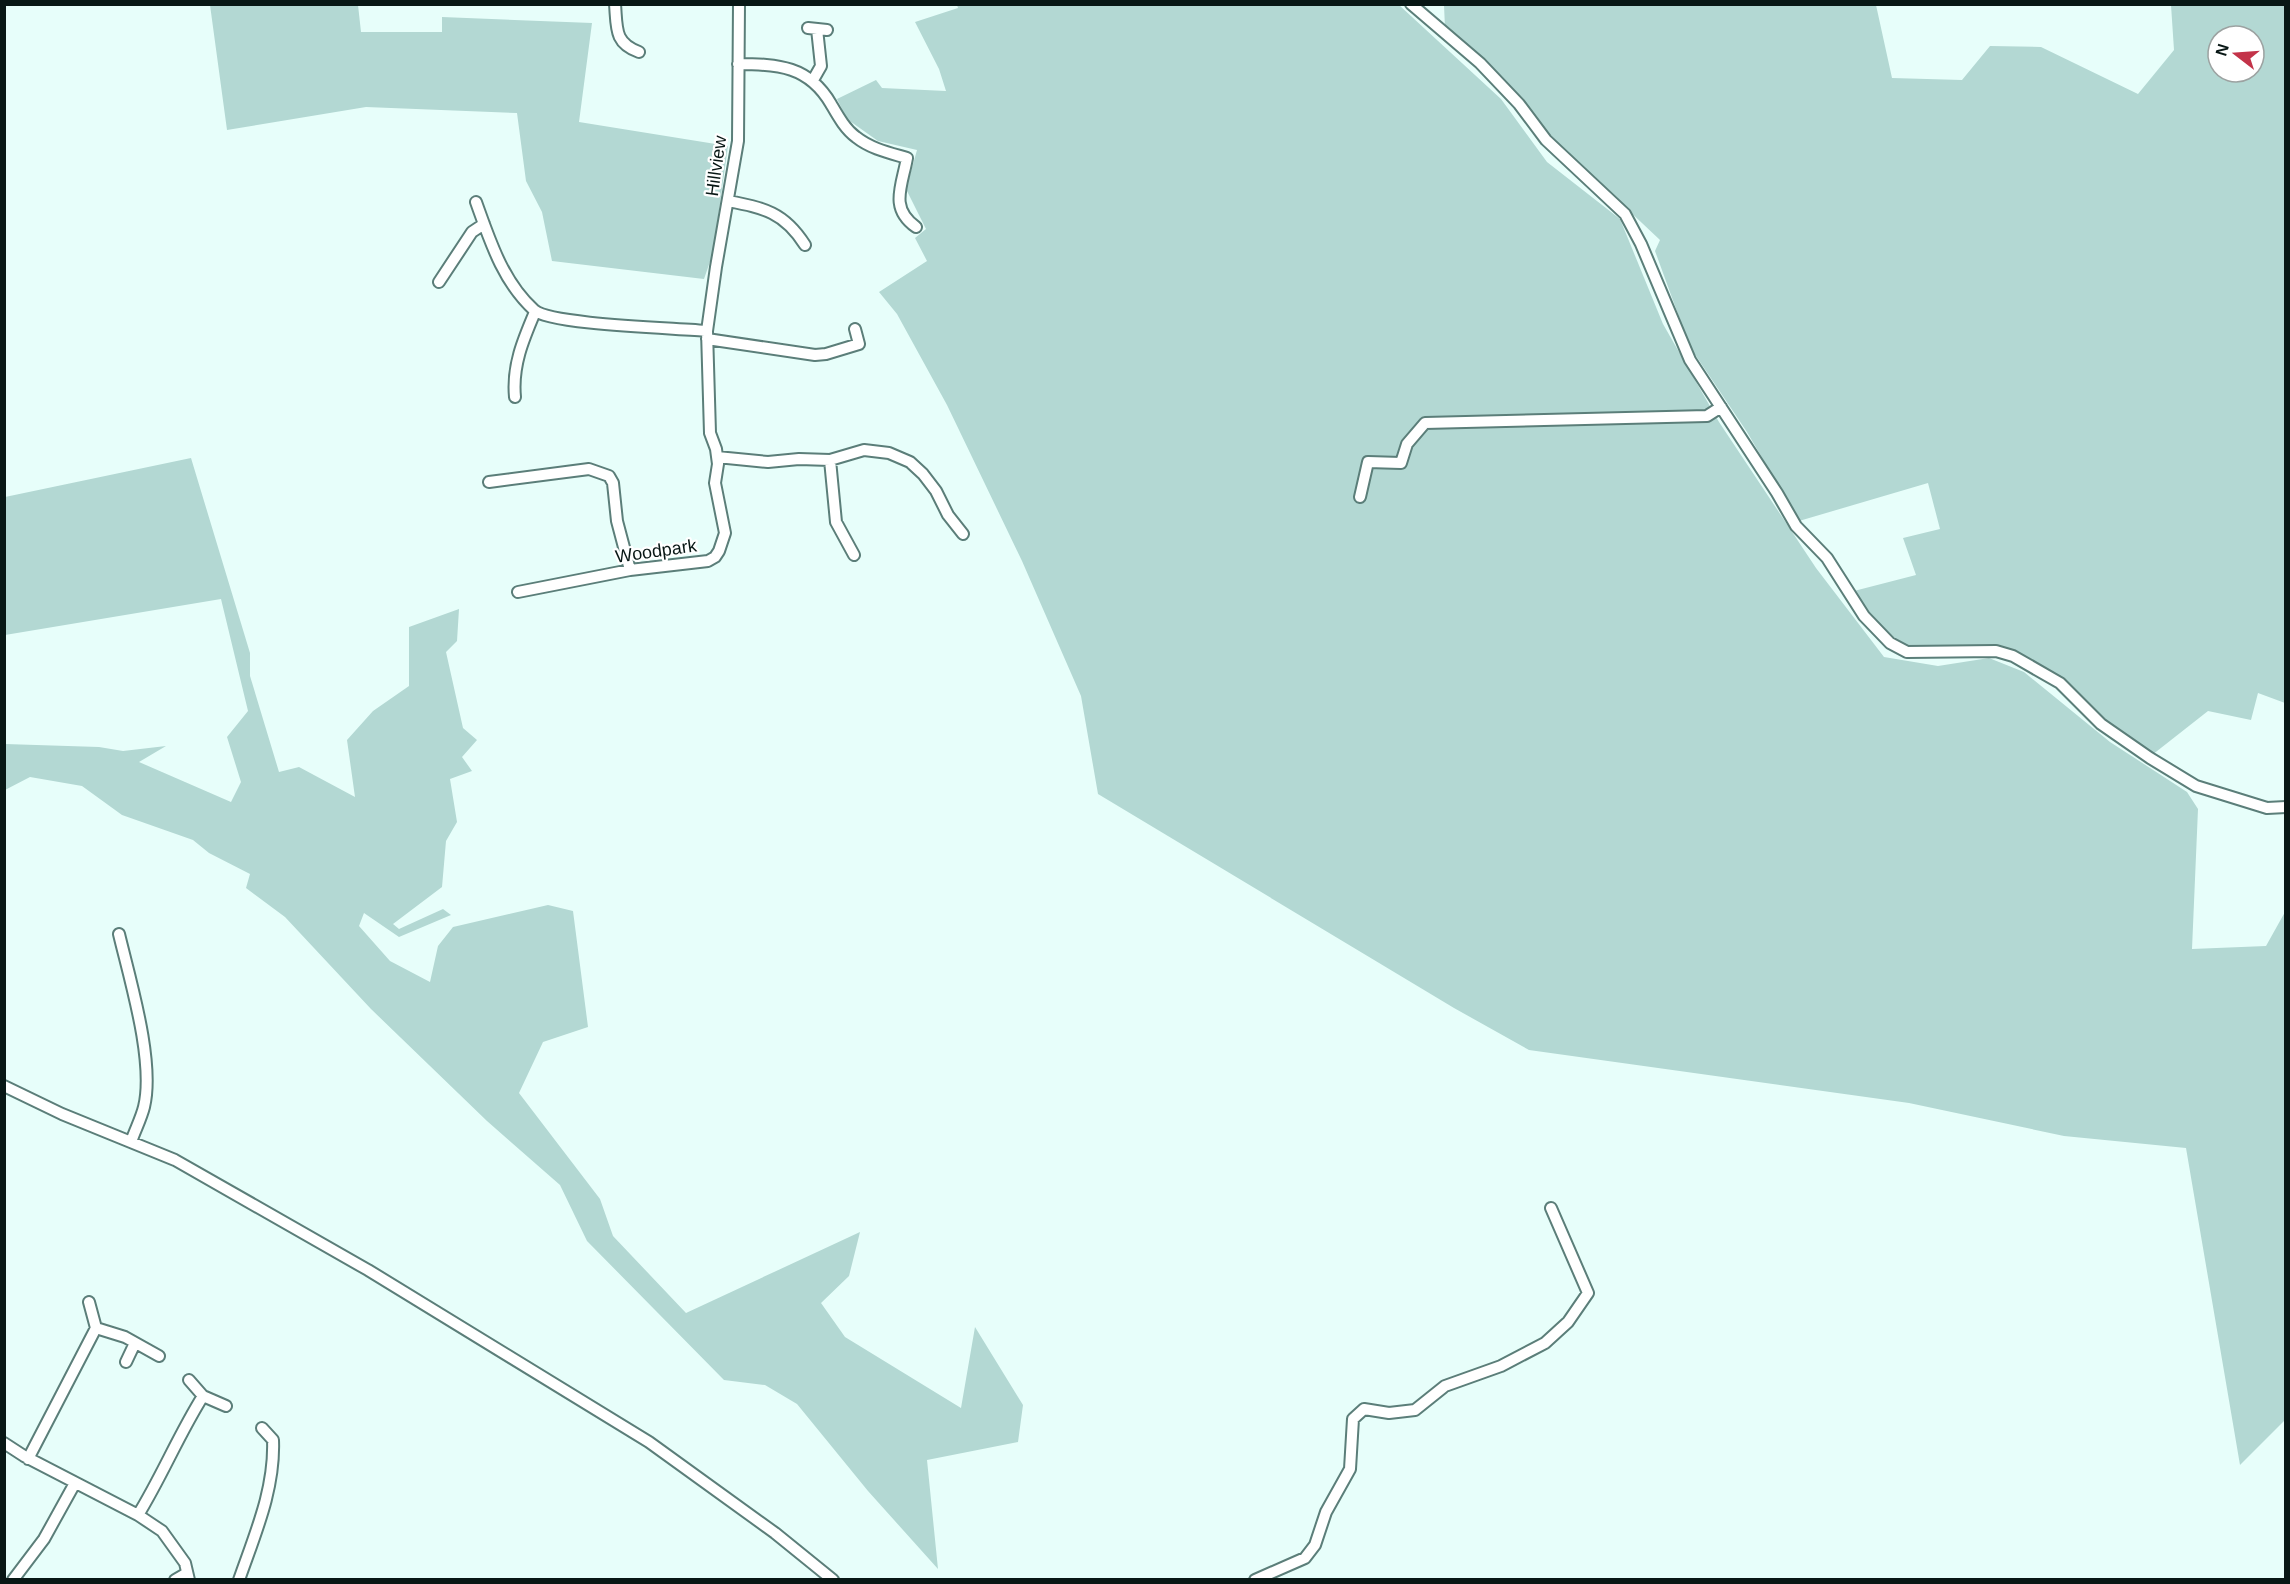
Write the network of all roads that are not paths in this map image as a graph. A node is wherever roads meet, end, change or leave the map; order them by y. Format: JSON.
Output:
{"nodes":[{"id":1,"x":615,"y":4,"type":"edge"},
{"id":2,"x":739,"y":4,"type":"edge"},
{"id":3,"x":1411,"y":4,"type":"edge"},
{"id":4,"x":817,"y":29,"type":"dead end"},
{"id":5,"x":639,"y":52,"type":"dead end"},
{"id":6,"x":738,"y":64,"type":"junction"},
{"id":7,"x":813,"y":80,"type":"junction"},
{"id":8,"x":728,"y":201,"type":"junction"},
{"id":9,"x":476,"y":202,"type":"dead end"},
{"id":10,"x":484,"y":224,"type":"junction"},
{"id":11,"x":916,"y":227,"type":"dead end"},
{"id":12,"x":806,"y":247,"type":"dead end"},
{"id":13,"x":439,"y":282,"type":"dead end"},
{"id":14,"x":535,"y":312,"type":"junction"},
{"id":15,"x":855,"y":329,"type":"dead end"},
{"id":16,"x":706,"y":335,"type":"junction"},
{"id":17,"x":514,"y":397,"type":"dead end"},
{"id":18,"x":709,"y":406,"type":"joint"},
{"id":19,"x":1721,"y":407,"type":"junction"},
{"id":20,"x":717,"y":457,"type":"junction"},
{"id":21,"x":830,"y":460,"type":"junction"},
{"id":22,"x":489,"y":482,"type":"dead end"},
{"id":23,"x":1360,"y":497,"type":"dead end"},
{"id":24,"x":963,"y":534,"type":"dead end"},
{"id":25,"x":855,"y":557,"type":"dead end"},
{"id":26,"x":630,"y":570,"type":"junction"},
{"id":27,"x":518,"y":592,"type":"dead end"},
{"id":28,"x":2286,"y":807,"type":"edge"},
{"id":29,"x":119,"y":934,"type":"dead end"},
{"id":30,"x":4,"y":1086,"type":"edge"},
{"id":31,"x":130,"y":1142,"type":"junction"},
{"id":32,"x":1551,"y":1208,"type":"dead end"},
{"id":33,"x":90,"y":1302,"type":"dead end"},
{"id":34,"x":96,"y":1328,"type":"junction"},
{"id":35,"x":135,"y":1343,"type":"junction"},
{"id":36,"x":159,"y":1356,"type":"dead end"},
{"id":37,"x":126,"y":1362,"type":"dead end"},
{"id":38,"x":189,"y":1380,"type":"dead end"},
{"id":39,"x":203,"y":1396,"type":"junction"},
{"id":40,"x":226,"y":1406,"type":"dead end"},
{"id":41,"x":262,"y":1428,"type":"dead end"},
{"id":42,"x":4,"y":1443,"type":"edge"},
{"id":43,"x":28,"y":1459,"type":"junction"},
{"id":44,"x":75,"y":1483,"type":"junction"},
{"id":45,"x":138,"y":1515,"type":"junction"},
{"id":46,"x":188,"y":1576,"type":"edge"},
{"id":47,"x":12,"y":1580,"type":"edge"},
{"id":48,"x":175,"y":1580,"type":"edge"},
{"id":49,"x":239,"y":1580,"type":"edge"},
{"id":50,"x":833,"y":1580,"type":"edge"},
{"id":51,"x":1255,"y":1580,"type":"edge"}],
"edges":[{"from":1,"to":5,"type":"street"},
{"from":2,"to":6,"type":"street","name":"Hillview"},
{"from":3,"to":19,"type":"street"},
{"from":4,"to":7,"type":"street"},
{"from":6,"to":7,"type":"street"},
{"from":6,"to":8,"type":"street","name":"Hillview"},
{"from":7,"to":11,"type":"street"},
{"from":8,"to":12,"type":"street"},
{"from":8,"to":16,"type":"street","name":"Hillview"},
{"from":9,"to":10,"type":"street"},
{"from":10,"to":13,"type":"street"},
{"from":10,"to":14,"type":"street"},
{"from":14,"to":16,"type":"street"},
{"from":14,"to":17,"type":"street"},
{"from":15,"to":16,"type":"street"},
{"from":16,"to":18,"type":"street","name":"Hillview"},
{"from":18,"to":20,"type":"street","name":"Woodpark"},
{"from":19,"to":23,"type":"street"},
{"from":19,"to":28,"type":"street"},
{"from":20,"to":21,"type":"street"},
{"from":20,"to":26,"type":"street","name":"Woodpark"},
{"from":21,"to":24,"type":"street"},
{"from":21,"to":25,"type":"street"},
{"from":22,"to":26,"type":"street"},
{"from":26,"to":27,"type":"street","name":"Woodpark"},
{"from":29,"to":31,"type":"street"},
{"from":30,"to":31,"type":"street"},
{"from":31,"to":50,"type":"street"},
{"from":32,"to":51,"type":"street"},
{"from":33,"to":34,"type":"street"},
{"from":34,"to":35,"type":"street"},
{"from":34,"to":43,"type":"street"},
{"from":35,"to":36,"type":"street"},
{"from":35,"to":37,"type":"street"},
{"from":38,"to":39,"type":"street"},
{"from":39,"to":40,"type":"street"},
{"from":39,"to":45,"type":"street"},
{"from":41,"to":49,"type":"street"},
{"from":42,"to":43,"type":"street"},
{"from":43,"to":44,"type":"street"},
{"from":44,"to":45,"type":"street"},
{"from":44,"to":47,"type":"street"},
{"from":45,"to":46,"type":"street"},
{"from":46,"to":48,"type":"street"}]}
